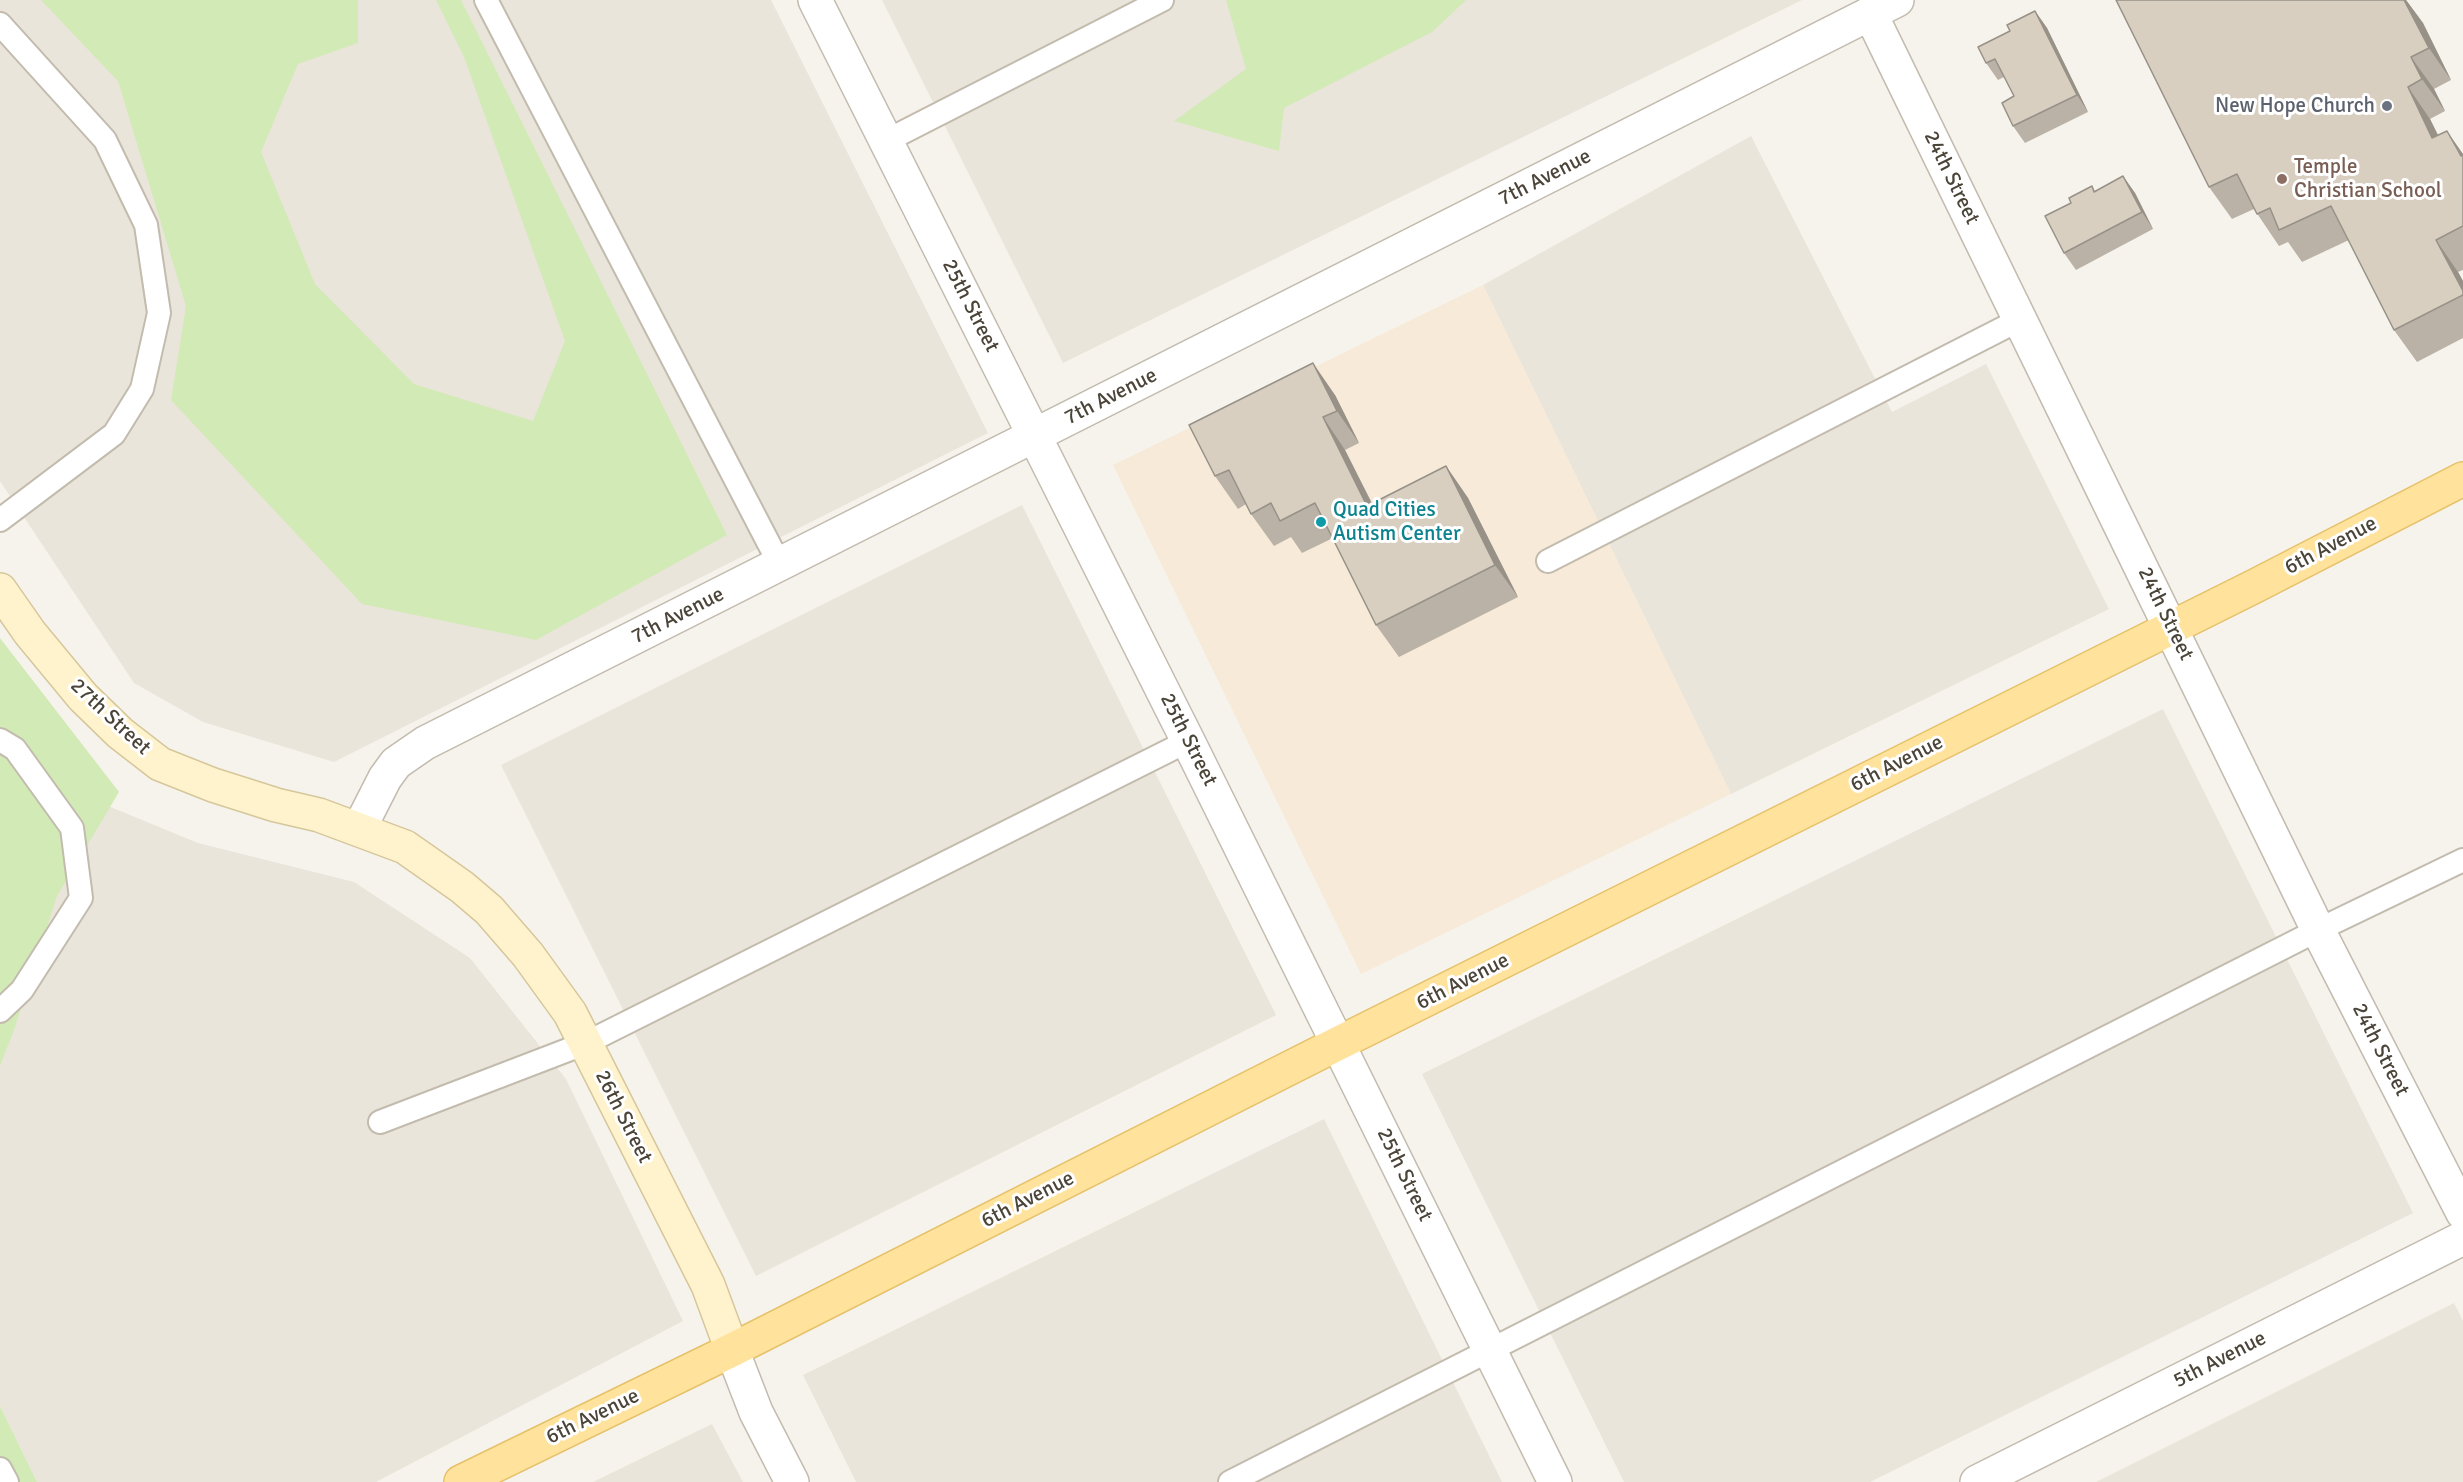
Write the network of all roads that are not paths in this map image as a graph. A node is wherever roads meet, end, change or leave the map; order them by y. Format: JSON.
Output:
{"nodes":[{"id":1,"x":486,"y":0,"type":"edge"},
{"id":2,"x":815,"y":0,"type":"edge"},
{"id":3,"x":1162,"y":0,"type":"edge"},
{"id":4,"x":1884,"y":6,"type":"edge"},
{"id":5,"x":0,"y":24,"type":"edge"},
{"id":6,"x":886,"y":141,"type":"junction"},
{"id":7,"x":2021,"y":319,"type":"junction"},
{"id":8,"x":1036,"y":435,"type":"junction"},
{"id":9,"x":2463,"y":465,"type":"edge"},
{"id":10,"x":2463,"y":479,"type":"edge"},
{"id":11,"x":0,"y":520,"type":"edge"},
{"id":12,"x":2380,"y":520,"type":"junction"},
{"id":13,"x":1548,"y":561,"type":"dead end"},
{"id":14,"x":780,"y":565,"type":"junction"},
{"id":15,"x":0,"y":590,"type":"edge"},
{"id":16,"x":2171,"y":627,"type":"junction"},
{"id":17,"x":0,"y":740,"type":"edge"},
{"id":18,"x":1188,"y":741,"type":"junction"},
{"id":19,"x":359,"y":829,"type":"junction"},
{"id":20,"x":2463,"y":860,"type":"edge"},
{"id":21,"x":2318,"y":930,"type":"junction"},
{"id":22,"x":0,"y":1011,"type":"edge"},
{"id":23,"x":586,"y":1043,"type":"junction"},
{"id":24,"x":1339,"y":1043,"type":"junction"},
{"id":25,"x":380,"y":1122,"type":"dead end"},
{"id":26,"x":2463,"y":1213,"type":"edge"},
{"id":27,"x":2463,"y":1238,"type":"edge"},
{"id":28,"x":732,"y":1350,"type":"junction"},
{"id":29,"x":1490,"y":1352,"type":"junction"},
{"id":30,"x":0,"y":1469,"type":"edge"},
{"id":31,"x":7,"y":1482,"type":"edge"},
{"id":32,"x":460,"y":1482,"type":"edge"},
{"id":33,"x":792,"y":1482,"type":"edge"},
{"id":34,"x":1230,"y":1482,"type":"edge"},
{"id":35,"x":1555,"y":1482,"type":"edge"},
{"id":36,"x":1977,"y":1482,"type":"edge"}],
"edges":[{"from":1,"to":14,"type":"lane"},
{"from":2,"to":6,"type":"street","name":"25th Street"},
{"from":3,"to":6,"type":"lane"},
{"from":4,"to":7,"type":"street","name":"24th Street"},
{"from":4,"to":8,"type":"street","name":"7th Avenue"},
{"from":5,"to":11,"type":"lane"},
{"from":6,"to":8,"type":"street","name":"25th Street"},
{"from":7,"to":13,"type":"lane"},
{"from":7,"to":16,"type":"street","name":"24th Street"},
{"from":8,"to":14,"type":"street","name":"7th Avenue"},
{"from":8,"to":18,"type":"street","name":"25th Street"},
{"from":9,"to":12,"type":"street"},
{"from":10,"to":12,"type":"main road","name":"6th Avenue"},
{"from":12,"to":16,"type":"main road","name":"6th Avenue"},
{"from":14,"to":19,"type":"street","name":"7th Avenue"},
{"from":15,"to":19,"type":"street","name":"27th Street"},
{"from":16,"to":21,"type":"street","name":"24th Street"},
{"from":16,"to":24,"type":"main road","name":"6th Avenue"},
{"from":17,"to":22,"type":"lane"},
{"from":18,"to":23,"type":"lane"},
{"from":18,"to":24,"type":"street","name":"25th Street"},
{"from":19,"to":23,"type":"street","name":"26th Street"},
{"from":20,"to":21,"type":"lane"},
{"from":21,"to":26,"type":"street","name":"24th Street"},
{"from":21,"to":29,"type":"lane"},
{"from":23,"to":25,"type":"lane"},
{"from":23,"to":28,"type":"street","name":"26th Street"},
{"from":24,"to":28,"type":"main road","name":"6th Avenue"},
{"from":24,"to":29,"type":"street","name":"25th Street"},
{"from":27,"to":36,"type":"street","name":"5th Avenue"},
{"from":28,"to":32,"type":"main road","name":"6th Avenue"},
{"from":28,"to":33,"type":"street","name":"26th Street"},
{"from":29,"to":34,"type":"lane"},
{"from":29,"to":35,"type":"street","name":"25th Street"},
{"from":30,"to":31,"type":"lane"}]}
